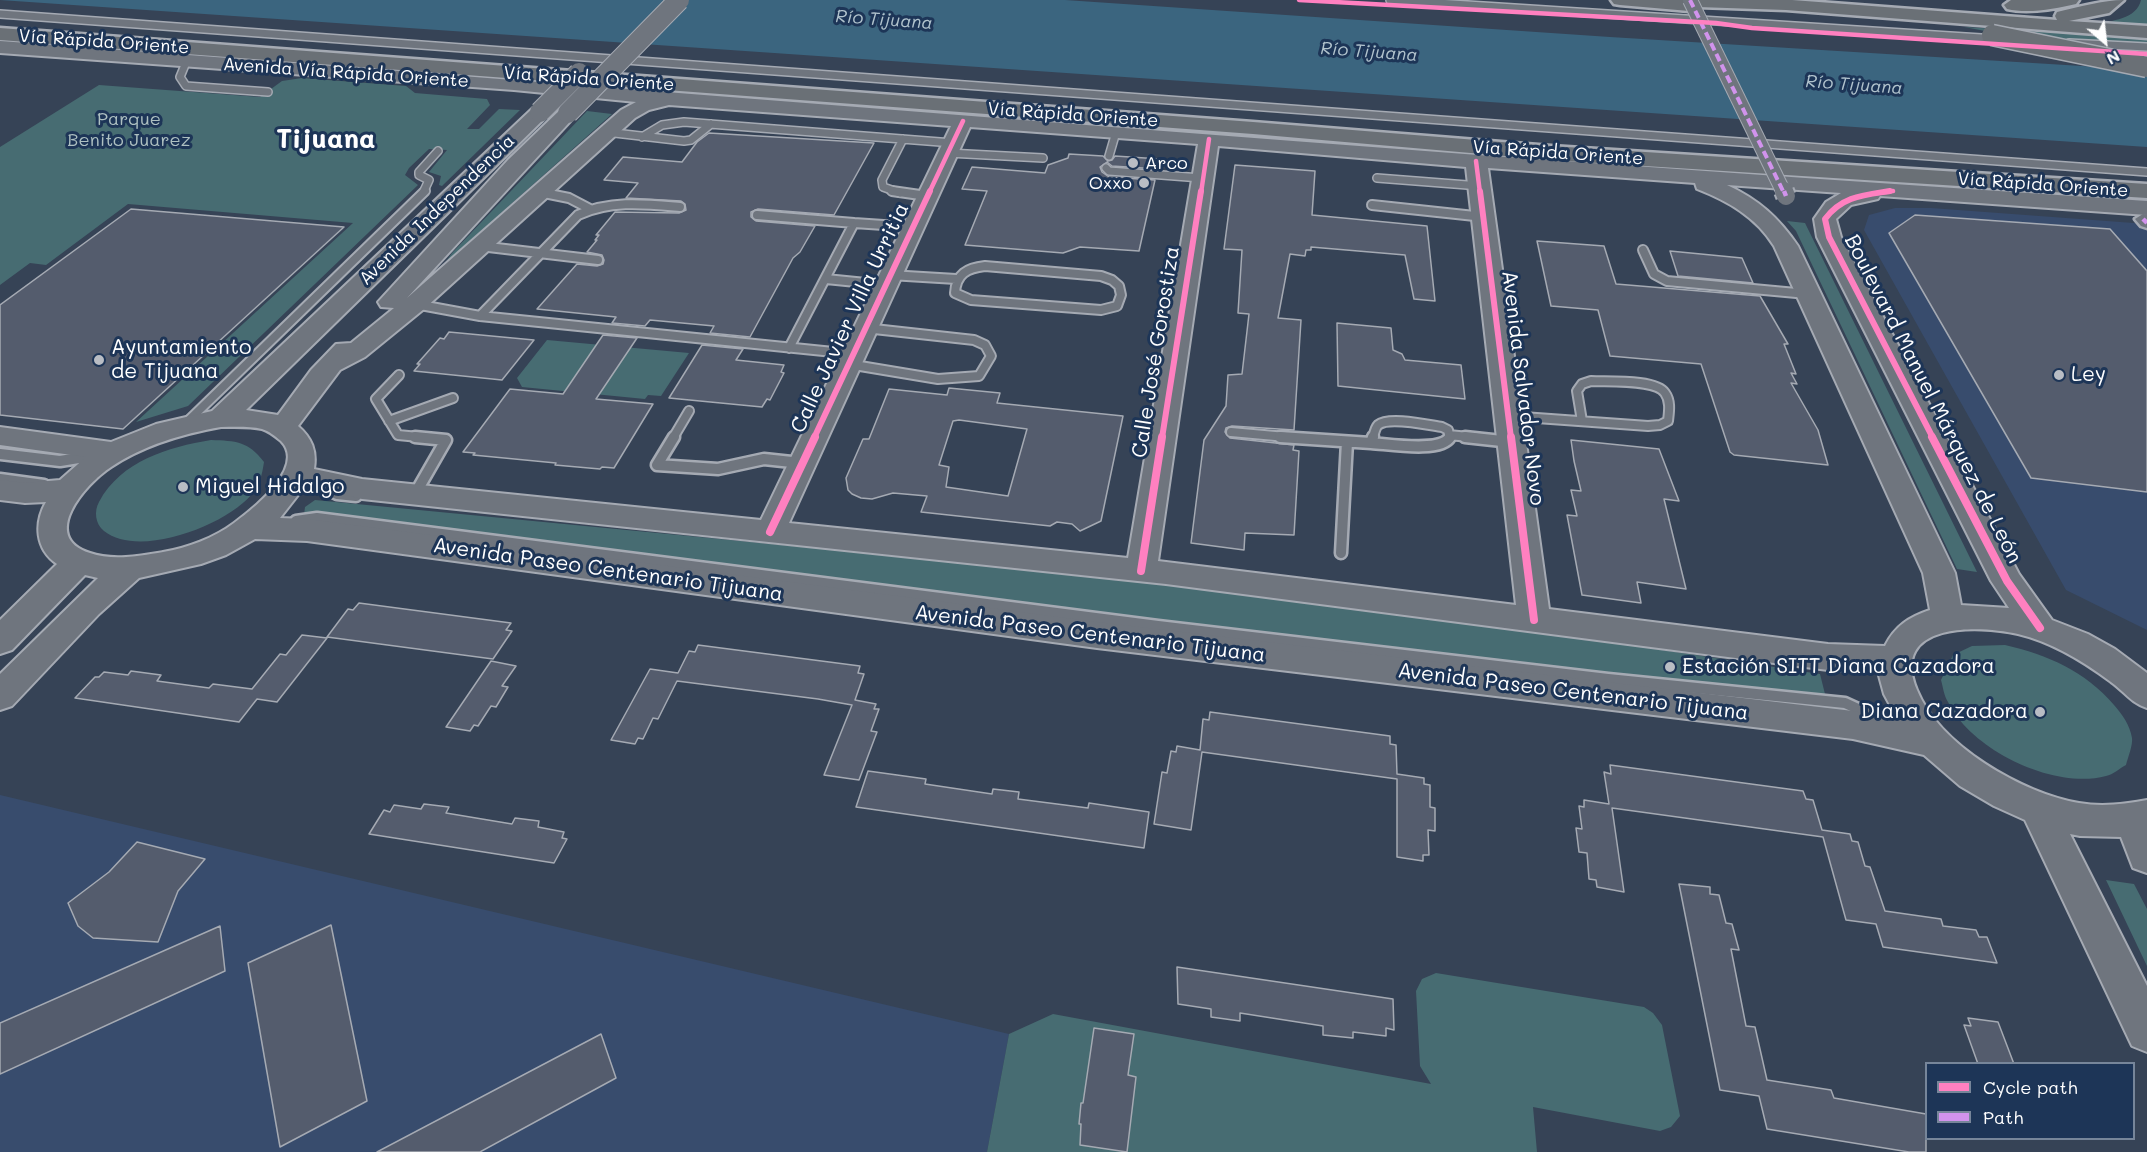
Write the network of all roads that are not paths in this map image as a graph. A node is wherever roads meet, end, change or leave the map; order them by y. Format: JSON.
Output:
{"nodes":[{"id":1,"x":679,"y":0,"type":"edge"},
{"id":2,"x":1390,"y":0,"type":"edge"},
{"id":3,"x":1620,"y":0,"type":"edge"},
{"id":4,"x":1668,"y":0,"type":"edge"},
{"id":5,"x":1690,"y":0,"type":"edge"},
{"id":6,"x":2070,"y":0,"type":"edge"},
{"id":7,"x":2115,"y":0,"type":"edge"},
{"id":8,"x":1754,"y":2,"type":"edge"},
{"id":9,"x":1786,"y":5,"type":"junction"},
{"id":10,"x":0,"y":14,"type":"edge"},
{"id":11,"x":1935,"y":16,"type":"junction"},
{"id":12,"x":2147,"y":32,"type":"edge"},
{"id":13,"x":0,"y":36,"type":"edge"},
{"id":14,"x":611,"y":40,"type":"dead end"},
{"id":15,"x":0,"y":47,"type":"edge"},
{"id":16,"x":2147,"y":47,"type":"edge"},
{"id":17,"x":107,"y":53,"type":"junction"},
{"id":18,"x":187,"y":60,"type":"junction"},
{"id":19,"x":2147,"y":67,"type":"edge"},
{"id":20,"x":268,"y":92,"type":"dead end"},
{"id":21,"x":670,"y":99,"type":"junction"},
{"id":22,"x":932,"y":105,"type":"junction"},
{"id":23,"x":774,"y":106,"type":"junction"},
{"id":24,"x":711,"y":124,"type":"junction"},
{"id":25,"x":606,"y":132,"type":"junction"},
{"id":26,"x":1116,"y":132,"type":"junction"},
{"id":27,"x":642,"y":136,"type":"junction"},
{"id":28,"x":903,"y":139,"type":"junction"},
{"id":29,"x":954,"y":139,"type":"junction"},
{"id":30,"x":1209,"y":139,"type":"junction"},
{"id":31,"x":1430,"y":150,"type":"junction"},
{"id":32,"x":438,"y":151,"type":"dead end"},
{"id":33,"x":1109,"y":156,"type":"dead end"},
{"id":34,"x":1043,"y":158,"type":"dead end"},
{"id":35,"x":1553,"y":166,"type":"joint"},
{"id":36,"x":1106,"y":168,"type":"dead end"},
{"id":37,"x":2147,"y":172,"type":"edge"},
{"id":38,"x":1478,"y":174,"type":"junction"},
{"id":39,"x":1684,"y":176,"type":"junction"},
{"id":40,"x":2147,"y":176,"type":"edge"},
{"id":41,"x":1201,"y":178,"type":"junction"},
{"id":42,"x":1377,"y":178,"type":"dead end"},
{"id":43,"x":1893,"y":191,"type":"junction"},
{"id":44,"x":2147,"y":191,"type":"edge"},
{"id":45,"x":539,"y":192,"type":"junction"},
{"id":46,"x":927,"y":196,"type":"junction"},
{"id":47,"x":1786,"y":196,"type":"dead end"},
{"id":48,"x":1372,"y":205,"type":"dead end"},
{"id":49,"x":680,"y":207,"type":"dead end"},
{"id":50,"x":590,"y":209,"type":"junction"},
{"id":51,"x":757,"y":215,"type":"dead end"},
{"id":52,"x":1484,"y":217,"type":"junction"},
{"id":53,"x":2146,"y":217,"type":"edge"},
{"id":54,"x":854,"y":223,"type":"junction"},
{"id":55,"x":913,"y":227,"type":"junction"},
{"id":56,"x":480,"y":246,"type":"junction"},
{"id":57,"x":1643,"y":250,"type":"dead end"},
{"id":58,"x":540,"y":255,"type":"junction"},
{"id":59,"x":598,"y":260,"type":"dead end"},
{"id":60,"x":826,"y":279,"type":"junction"},
{"id":61,"x":956,"y":279,"type":"junction"},
{"id":62,"x":888,"y":280,"type":"junction"},
{"id":63,"x":1807,"y":294,"type":"junction"},
{"id":64,"x":415,"y":304,"type":"junction"},
{"id":65,"x":480,"y":316,"type":"junction"},
{"id":66,"x":865,"y":328,"type":"junction"},
{"id":67,"x":789,"y":348,"type":"junction"},
{"id":68,"x":850,"y":359,"type":"junction"},
{"id":69,"x":331,"y":364,"type":"junction"},
{"id":70,"x":399,"y":375,"type":"dead end"},
{"id":71,"x":453,"y":398,"type":"dead end"},
{"id":72,"x":689,"y":411,"type":"dead end"},
{"id":73,"x":221,"y":418,"type":"junction"},
{"id":74,"x":389,"y":421,"type":"junction"},
{"id":75,"x":1582,"y":421,"type":"junction"},
{"id":76,"x":186,"y":423,"type":"junction"},
{"id":77,"x":283,"y":428,"type":"junction"},
{"id":78,"x":1510,"y":429,"type":"junction"},
{"id":79,"x":1231,"y":432,"type":"dead end"},
{"id":80,"x":1449,"y":435,"type":"junction"},
{"id":81,"x":0,"y":436,"type":"edge"},
{"id":82,"x":1347,"y":442,"type":"junction"},
{"id":83,"x":1371,"y":444,"type":"junction"},
{"id":84,"x":115,"y":452,"type":"junction"},
{"id":85,"x":0,"y":454,"type":"edge"},
{"id":86,"x":801,"y":463,"type":"junction"},
{"id":87,"x":298,"y":475,"type":"junction"},
{"id":88,"x":0,"y":479,"type":"edge"},
{"id":89,"x":0,"y":490,"type":"edge"},
{"id":90,"x":67,"y":490,"type":"junction"},
{"id":91,"x":415,"y":494,"type":"junction"},
{"id":92,"x":248,"y":528,"type":"junction"},
{"id":93,"x":770,"y":532,"type":"junction"},
{"id":94,"x":1341,"y":553,"type":"dead end"},
{"id":95,"x":78,"y":562,"type":"junction"},
{"id":96,"x":130,"y":568,"type":"junction"},
{"id":97,"x":1141,"y":571,"type":"junction"},
{"id":98,"x":1948,"y":618,"type":"junction"},
{"id":99,"x":1534,"y":620,"type":"junction"},
{"id":100,"x":2040,"y":628,"type":"junction"},
{"id":101,"x":0,"y":641,"type":"edge"},
{"id":102,"x":1896,"y":659,"type":"junction"},
{"id":103,"x":1774,"y":662,"type":"dead end"},
{"id":104,"x":1832,"y":670,"type":"dead end"},
{"id":105,"x":2145,"y":688,"type":"edge"},
{"id":106,"x":0,"y":696,"type":"edge"},
{"id":107,"x":1932,"y":742,"type":"junction"},
{"id":108,"x":2039,"y":809,"type":"junction"},
{"id":109,"x":2140,"y":818,"type":"edge"},
{"id":110,"x":2147,"y":856,"type":"edge"},
{"id":111,"x":2147,"y":1031,"type":"edge"}],
"edges":[{"from":1,"to":69,"type":"main road","name":"Avenida Independencia","bridge":true},
{"from":2,"to":16,"type":"lane"},
{"from":3,"to":19,"type":"highway","bridge":true},
{"from":4,"to":8,"type":"highway"},
{"from":5,"to":47,"type":"street","bridge":true},
{"from":6,"to":9,"type":"highway"},
{"from":7,"to":11,"type":"highway"},
{"from":8,"to":9,"type":"highway"},
{"from":9,"to":11,"type":"highway"},
{"from":10,"to":37,"type":"lane"},
{"from":11,"to":12,"type":"highway"},
{"from":13,"to":17,"type":"highway"},
{"from":13,"to":22,"type":"highway","name":"Vía Rápida Oriente"},
{"from":14,"to":73,"type":"main road","name":"Avenida Independencia","bridge":true},
{"from":15,"to":17,"type":"main road","name":"Avenida Vía Rápida Oriente"},
{"from":17,"to":18,"type":"main road","name":"Avenida Vía Rápida Oriente"},
{"from":18,"to":20,"type":"lane"},
{"from":18,"to":21,"type":"main road","name":"Avenida Vía Rápida Oriente"},
{"from":21,"to":23,"type":"main road","name":"Avenida Vía Rápida Oriente"},
{"from":21,"to":25,"type":"main road"},
{"from":22,"to":23,"type":"highway"},
{"from":22,"to":31,"type":"highway","name":"Vía Rápida Oriente"},
{"from":23,"to":29,"type":"main road","name":"Avenida Vía Rápida Oriente"},
{"from":24,"to":27,"type":"lane"},
{"from":24,"to":27,"type":"lane"},
{"from":24,"to":28,"type":"lane"},
{"from":25,"to":27,"type":"lane"},
{"from":25,"to":45,"type":"main road"},
{"from":26,"to":29,"type":"main road","name":"Avenida Vía Rápida Oriente"},
{"from":26,"to":30,"type":"main road","name":"Avenida Vía Rápida Oriente"},
{"from":26,"to":33,"type":"lane"},
{"from":28,"to":29,"type":"lane"},
{"from":28,"to":46,"type":"lane"},
{"from":29,"to":34,"type":"lane"},
{"from":29,"to":46,"type":"main road","name":"Calle Javier Villa Urritia"},
{"from":30,"to":31,"type":"main road","name":"Avenida Vía Rápida Oriente"},
{"from":30,"to":41,"type":"main road","name":"Calle José Gorostiza"},
{"from":31,"to":38,"type":"main road","name":"Avenida Vía Rápida Oriente"},
{"from":31,"to":40,"type":"highway"},
{"from":31,"to":44,"type":"highway","name":"Vía Rápida Oriente"},
{"from":32,"to":76,"type":"lane"},
{"from":35,"to":38,"type":"main road","name":"Avenida Vía Rápida Oriente"},
{"from":35,"to":39,"type":"main road","name":"Vía Rápida Oriente"},
{"from":36,"to":41,"type":"lane"},
{"from":38,"to":42,"type":"lane"},
{"from":38,"to":52,"type":"main road","name":"Avenida Salvador Novo"},
{"from":39,"to":43,"type":"main road","name":"Vía Rápida Oriente"},
{"from":39,"to":63,"type":"main road"},
{"from":41,"to":97,"type":"main road","name":"Calle José Gorostiza"},
{"from":43,"to":53,"type":"main road","name":"Vía Rápida Oriente"},
{"from":43,"to":100,"type":"main road","name":"Boulevard Manuel Márquez de León"},
{"from":45,"to":50,"type":"lane"},
{"from":45,"to":56,"type":"main road"},
{"from":46,"to":55,"type":"main road","name":"Calle Javier Villa Urritia"},
{"from":48,"to":52,"type":"lane"},
{"from":49,"to":50,"type":"lane"},
{"from":50,"to":58,"type":"lane"},
{"from":51,"to":54,"type":"lane"},
{"from":52,"to":78,"type":"main road","name":"Avenida Salvador Novo"},
{"from":54,"to":55,"type":"lane"},
{"from":54,"to":60,"type":"lane"},
{"from":55,"to":62,"type":"main road","name":"Calle Javier Villa Urritia"},
{"from":56,"to":58,"type":"lane"},
{"from":56,"to":64,"type":"main road"},
{"from":57,"to":63,"type":"lane"},
{"from":58,"to":59,"type":"lane"},
{"from":58,"to":65,"type":"lane"},
{"from":60,"to":62,"type":"lane"},
{"from":60,"to":67,"type":"lane"},
{"from":61,"to":61,"type":"lane"},
{"from":61,"to":62,"type":"lane"},
{"from":62,"to":66,"type":"main road","name":"Calle Javier Villa Urritia"},
{"from":63,"to":98,"type":"main road"},
{"from":64,"to":65,"type":"lane"},
{"from":64,"to":69,"type":"main road"},
{"from":65,"to":67,"type":"lane"},
{"from":66,"to":68,"type":"main road","name":"Calle Javier Villa Urritia"},
{"from":66,"to":68,"type":"lane"},
{"from":67,"to":68,"type":"lane"},
{"from":68,"to":86,"type":"main road","name":"Calle Javier Villa Urritia"},
{"from":69,"to":77,"type":"main road","name":"Avenida Independencia"},
{"from":70,"to":74,"type":"lane"},
{"from":71,"to":74,"type":"lane"},
{"from":72,"to":86,"type":"lane"},
{"from":73,"to":76,"type":"main road"},
{"from":73,"to":77,"type":"main road"},
{"from":74,"to":91,"type":"lane"},
{"from":75,"to":75,"type":"lane"},
{"from":75,"to":78,"type":"lane"},
{"from":76,"to":84,"type":"main road"},
{"from":77,"to":87,"type":"main road"},
{"from":78,"to":80,"type":"lane"},
{"from":78,"to":99,"type":"main road","name":"Avenida Salvador Novo"},
{"from":79,"to":82,"type":"lane"},
{"from":80,"to":83,"type":"lane"},
{"from":80,"to":83,"type":"lane"},
{"from":81,"to":84,"type":"main road"},
{"from":82,"to":83,"type":"lane"},
{"from":82,"to":94,"type":"lane"},
{"from":84,"to":85,"type":"lane"},
{"from":84,"to":90,"type":"main road"},
{"from":86,"to":93,"type":"main road","name":"Calle Javier Villa Urritia"},
{"from":87,"to":91,"type":"main road"},
{"from":87,"to":92,"type":"main road"},
{"from":87,"to":103,"type":"lane"},
{"from":88,"to":90,"type":"lane"},
{"from":89,"to":90,"type":"main road"},
{"from":90,"to":95,"type":"main road"},
{"from":91,"to":93,"type":"main road"},
{"from":92,"to":96,"type":"main road"},
{"from":92,"to":107,"type":"main road","name":"Avenida Paseo Centenario Tijuana"},
{"from":93,"to":97,"type":"main road"},
{"from":95,"to":96,"type":"main road"},
{"from":95,"to":101,"type":"main road"},
{"from":96,"to":106,"type":"main road"},
{"from":97,"to":99,"type":"main road"},
{"from":98,"to":100,"type":"main road"},
{"from":98,"to":102,"type":"main road"},
{"from":99,"to":102,"type":"main road"},
{"from":100,"to":105,"type":"main road"},
{"from":102,"to":104,"type":"lane"},
{"from":102,"to":107,"type":"main road"},
{"from":107,"to":108,"type":"main road"},
{"from":108,"to":109,"type":"main road"},
{"from":108,"to":111,"type":"main road"},
{"from":109,"to":110,"type":"main road"}]}
